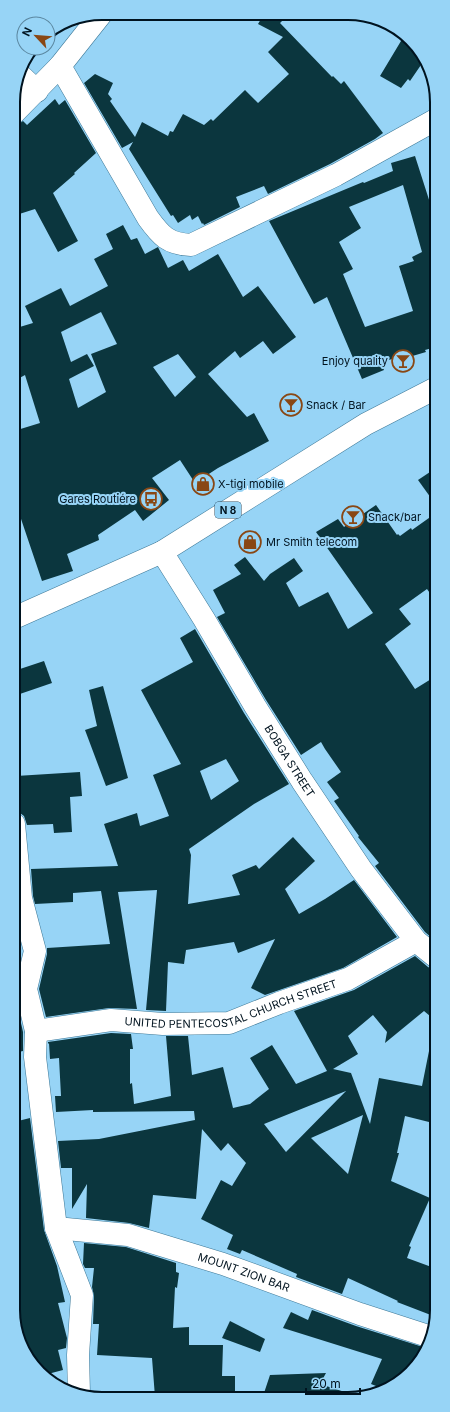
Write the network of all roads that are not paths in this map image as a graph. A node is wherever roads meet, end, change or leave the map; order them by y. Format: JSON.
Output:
{"nodes":[{"id":1,"x":96,"y":20,"type":"edge"},
{"id":2,"x":60,"y":66,"type":"junction"},
{"id":3,"x":24,"y":78,"type":"edge"},
{"id":4,"x":37,"y":91,"type":"junction"},
{"id":5,"x":20,"y":107,"type":"edge"},
{"id":6,"x":430,"y":123,"type":"edge"},
{"id":7,"x":430,"y":391,"type":"edge"},
{"id":8,"x":162,"y":552,"type":"junction"},
{"id":9,"x":20,"y":615,"type":"edge"},
{"id":10,"x":20,"y":887,"type":"edge"},
{"id":11,"x":416,"y":941,"type":"junction"},
{"id":12,"x":430,"y":952,"type":"edge"},
{"id":13,"x":36,"y":1031,"type":"junction"},
{"id":14,"x":56,"y":1228,"type":"junction"},
{"id":15,"x":426,"y":1335,"type":"edge"},
{"id":16,"x":79,"y":1389,"type":"edge"}],
"edges":[{"from":1,"to":2,"type":"main road"},
{"from":2,"to":4,"type":"main road"},
{"from":2,"to":6,"type":"main road"},
{"from":3,"to":4,"type":"main road"},
{"from":4,"to":5,"type":"main road"},
{"from":7,"to":8,"type":"main road","number":"N 8"},
{"from":8,"to":9,"type":"main road","number":"N 8"},
{"from":8,"to":11,"type":"main road","name":"BOBGA STREET"},
{"from":10,"to":13,"type":"main road"},
{"from":11,"to":12,"type":"main road","name":"BOBGA STREET"},
{"from":11,"to":13,"type":"main road","name":"UNITED PENTECOSTAL CHURCH STREET"},
{"from":13,"to":14,"type":"main road"},
{"from":14,"to":15,"type":"main road","name":"MOUNT ZION BAR"},
{"from":14,"to":16,"type":"main road"}]}
